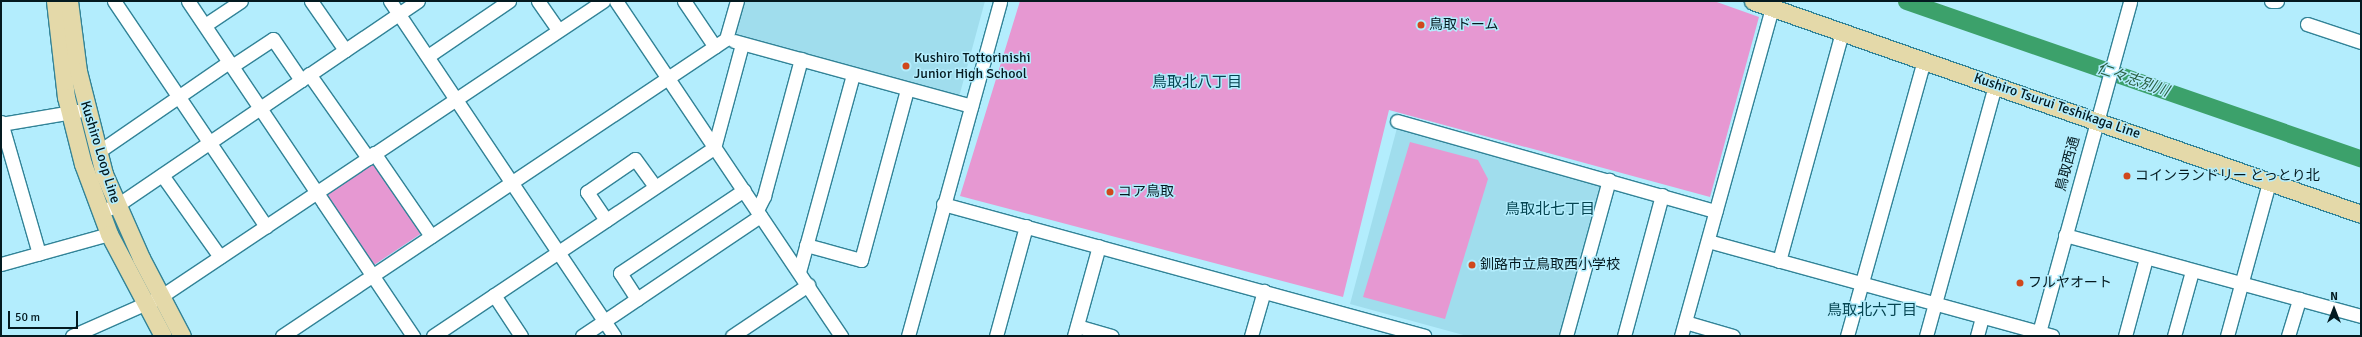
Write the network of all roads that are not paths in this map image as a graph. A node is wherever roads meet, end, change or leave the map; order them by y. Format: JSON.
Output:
{"nodes":[{"id":1,"x":55,"y":1,"type":"edge"},
{"id":2,"x":69,"y":1,"type":"edge"},
{"id":3,"x":114,"y":1,"type":"edge"},
{"id":4,"x":188,"y":1,"type":"edge"},
{"id":5,"x":241,"y":1,"type":"edge"},
{"id":6,"x":311,"y":1,"type":"edge"},
{"id":7,"x":390,"y":1,"type":"edge"},
{"id":8,"x":418,"y":1,"type":"edge"},
{"id":9,"x":509,"y":1,"type":"edge"},
{"id":10,"x":538,"y":1,"type":"edge"},
{"id":11,"x":603,"y":1,"type":"edge"},
{"id":12,"x":616,"y":1,"type":"edge"},
{"id":13,"x":684,"y":1,"type":"edge"},
{"id":14,"x":737,"y":1,"type":"edge"},
{"id":15,"x":1000,"y":1,"type":"edge"},
{"id":16,"x":1753,"y":1,"type":"edge"},
{"id":17,"x":2130,"y":1,"type":"edge"},
{"id":18,"x":2271,"y":1,"type":"edge"},
{"id":19,"x":2277,"y":1,"type":"edge"},
{"id":20,"x":1772,"y":8,"type":"junction"},
{"id":21,"x":398,"y":14,"type":"junction"},
{"id":22,"x":2307,"y":24,"type":"dead end"},
{"id":23,"x":205,"y":25,"type":"junction"},
{"id":24,"x":558,"y":30,"type":"junction"},
{"id":25,"x":1842,"y":33,"type":"junction"},
{"id":26,"x":726,"y":39,"type":"junction"},
{"id":27,"x":2361,"y":42,"type":"edge"},
{"id":28,"x":742,"y":44,"type":"junction"},
{"id":29,"x":715,"y":47,"type":"junction"},
{"id":30,"x":345,"y":50,"type":"junction"},
{"id":31,"x":428,"y":56,"type":"junction"},
{"id":32,"x":801,"y":59,"type":"junction"},
{"id":33,"x":1924,"y":62,"type":"junction"},
{"id":34,"x":231,"y":64,"type":"junction"},
{"id":35,"x":853,"y":74,"type":"junction"},
{"id":36,"x":305,"y":77,"type":"junction"},
{"id":37,"x":668,"y":78,"type":"junction"},
{"id":38,"x":1995,"y":85,"type":"junction"},
{"id":39,"x":907,"y":89,"type":"junction"},
{"id":40,"x":177,"y":98,"type":"junction"},
{"id":41,"x":456,"y":98,"type":"junction"},
{"id":42,"x":971,"y":106,"type":"junction"},
{"id":43,"x":260,"y":107,"type":"junction"},
{"id":44,"x":78,"y":111,"type":"junction"},
{"id":45,"x":2098,"y":114,"type":"junction"},
{"id":46,"x":1397,"y":121,"type":"dead end"},
{"id":47,"x":2,"y":123,"type":"edge"},
{"id":48,"x":209,"y":143,"type":"junction"},
{"id":49,"x":714,"y":148,"type":"junction"},
{"id":50,"x":98,"y":152,"type":"junction"},
{"id":51,"x":371,"y":156,"type":"junction"},
{"id":52,"x":162,"y":175,"type":"junction"},
{"id":53,"x":1609,"y":180,"type":"junction"},
{"id":54,"x":2269,"y":182,"type":"junction"},
{"id":55,"x":512,"y":183,"type":"junction"},
{"id":56,"x":655,"y":187,"type":"junction"},
{"id":57,"x":744,"y":190,"type":"junction"},
{"id":58,"x":317,"y":192,"type":"junction"},
{"id":59,"x":1662,"y":195,"type":"junction"},
{"id":60,"x":943,"y":204,"type":"junction"},
{"id":61,"x":108,"y":209,"type":"junction"},
{"id":62,"x":1716,"y":211,"type":"junction"},
{"id":63,"x":758,"y":213,"type":"junction"},
{"id":64,"x":2361,"y":214,"type":"edge"},
{"id":65,"x":606,"y":220,"type":"junction"},
{"id":66,"x":266,"y":226,"type":"junction"},
{"id":67,"x":1026,"y":226,"type":"junction"},
{"id":68,"x":109,"y":234,"type":"junction"},
{"id":69,"x":431,"y":236,"type":"junction"},
{"id":70,"x":2065,"y":236,"type":"junction"},
{"id":71,"x":1708,"y":241,"type":"junction"},
{"id":72,"x":806,"y":245,"type":"junction"},
{"id":73,"x":1099,"y":246,"type":"junction"},
{"id":74,"x":558,"y":252,"type":"junction"},
{"id":75,"x":39,"y":254,"type":"junction"},
{"id":76,"x":220,"y":257,"type":"junction"},
{"id":77,"x":2146,"y":258,"type":"junction"},
{"id":78,"x":1779,"y":261,"type":"junction"},
{"id":79,"x":1,"y":264,"type":"edge"},
{"id":80,"x":2192,"y":271,"type":"junction"},
{"id":81,"x":799,"y":272,"type":"junction"},
{"id":82,"x":371,"y":276,"type":"junction"},
{"id":83,"x":1862,"y":283,"type":"junction"},
{"id":84,"x":2241,"y":284,"type":"junction"},
{"id":85,"x":808,"y":285,"type":"junction"},
{"id":86,"x":1264,"y":291,"type":"junction"},
{"id":87,"x":494,"y":295,"type":"junction"},
{"id":88,"x":637,"y":299,"type":"junction"},
{"id":89,"x":2299,"y":299,"type":"junction"},
{"id":90,"x":153,"y":301,"type":"junction"},
{"id":91,"x":1935,"y":303,"type":"junction"},
{"id":92,"x":2361,"y":316,"type":"edge"},
{"id":93,"x":1982,"y":317,"type":"junction"},
{"id":94,"x":604,"y":321,"type":"junction"},
{"id":95,"x":1685,"y":322,"type":"junction"},
{"id":96,"x":1076,"y":331,"type":"edge"},
{"id":97,"x":2038,"y":334,"type":"edge"},
{"id":98,"x":72,"y":336,"type":"edge"},
{"id":99,"x":163,"y":336,"type":"edge"},
{"id":100,"x":182,"y":336,"type":"edge"},
{"id":101,"x":282,"y":336,"type":"edge"},
{"id":102,"x":413,"y":336,"type":"edge"},
{"id":103,"x":433,"y":336,"type":"edge"},
{"id":104,"x":521,"y":336,"type":"edge"},
{"id":105,"x":582,"y":336,"type":"edge"},
{"id":106,"x":614,"y":336,"type":"edge"},
{"id":107,"x":732,"y":336,"type":"edge"},
{"id":108,"x":841,"y":336,"type":"edge"},
{"id":109,"x":908,"y":336,"type":"edge"},
{"id":110,"x":996,"y":336,"type":"edge"},
{"id":111,"x":1112,"y":336,"type":"edge"},
{"id":112,"x":1251,"y":336,"type":"edge"},
{"id":113,"x":1424,"y":336,"type":"edge"},
{"id":114,"x":1566,"y":336,"type":"edge"},
{"id":115,"x":1624,"y":336,"type":"edge"},
{"id":116,"x":1681,"y":336,"type":"edge"},
{"id":117,"x":1733,"y":336,"type":"edge"},
{"id":118,"x":1847,"y":336,"type":"edge"},
{"id":119,"x":1926,"y":336,"type":"edge"},
{"id":120,"x":1977,"y":336,"type":"edge"},
{"id":121,"x":2052,"y":336,"type":"edge"},
{"id":122,"x":2125,"y":336,"type":"edge"},
{"id":123,"x":2174,"y":336,"type":"edge"},
{"id":124,"x":2226,"y":336,"type":"edge"},
{"id":125,"x":2288,"y":336,"type":"edge"}],
"edges":[{"from":1,"to":44,"type":"main road","name":"Kushiro Loop Line"},
{"from":2,"to":44,"type":"main road","name":"Kushiro Loop Line"},
{"from":3,"to":40,"type":"street"},
{"from":4,"to":23,"type":"street"},
{"from":5,"to":23,"type":"street"},
{"from":6,"to":30,"type":"street"},
{"from":7,"to":21,"type":"street"},
{"from":8,"to":21,"type":"street"},
{"from":9,"to":31,"type":"street"},
{"from":10,"to":24,"type":"street"},
{"from":11,"to":24,"type":"street"},
{"from":12,"to":37,"type":"street"},
{"from":13,"to":29,"type":"street"},
{"from":14,"to":26,"type":"street"},
{"from":15,"to":42,"type":"street"},
{"from":16,"to":20,"type":"main road","name":"Kushiro Tsurui Teshikaga Line"},
{"from":17,"to":45,"type":"street","name":"鳥取西通"},
{"from":18,"to":19,"type":"street"},
{"from":20,"to":25,"type":"main road","name":"Kushiro Tsurui Teshikaga Line"},
{"from":20,"to":62,"type":"street"},
{"from":21,"to":30,"type":"street"},
{"from":21,"to":31,"type":"street"},
{"from":22,"to":27,"type":"street"},
{"from":23,"to":34,"type":"street"},
{"from":24,"to":41,"type":"street"},
{"from":25,"to":33,"type":"main road","name":"Kushiro Tsurui Teshikaga Line"},
{"from":25,"to":78,"type":"street"},
{"from":26,"to":28,"type":"street"},
{"from":26,"to":29,"type":"street"},
{"from":28,"to":32,"type":"street"},
{"from":28,"to":49,"type":"street"},
{"from":29,"to":37,"type":"street"},
{"from":30,"to":36,"type":"street"},
{"from":31,"to":41,"type":"street"},
{"from":32,"to":35,"type":"street"},
{"from":32,"to":63,"type":"street"},
{"from":33,"to":38,"type":"main road","name":"Kushiro Tsurui Teshikaga Line"},
{"from":33,"to":83,"type":"street"},
{"from":34,"to":36,"type":"street"},
{"from":34,"to":40,"type":"street"},
{"from":34,"to":43,"type":"street"},
{"from":35,"to":39,"type":"street"},
{"from":35,"to":72,"type":"street"},
{"from":36,"to":43,"type":"street"},
{"from":36,"to":51,"type":"street"},
{"from":37,"to":49,"type":"street"},
{"from":37,"to":55,"type":"street"},
{"from":38,"to":45,"type":"main road","name":"Kushiro Tsurui Teshikaga Line"},
{"from":38,"to":91,"type":"street"},
{"from":39,"to":42,"type":"street"},
{"from":39,"to":72,"type":"street"},
{"from":40,"to":48,"type":"street"},
{"from":40,"to":50,"type":"street"},
{"from":41,"to":51,"type":"street"},
{"from":41,"to":55,"type":"street"},
{"from":42,"to":60,"type":"street"},
{"from":43,"to":48,"type":"street"},
{"from":43,"to":58,"type":"street"},
{"from":44,"to":47,"type":"street"},
{"from":44,"to":50,"type":"main road","name":"Kushiro Loop Line"},
{"from":44,"to":61,"type":"main road","name":"Kushiro Loop Line"},
{"from":45,"to":54,"type":"main road","name":"Kushiro Tsurui Teshikaga Line"},
{"from":45,"to":70,"type":"street","name":"鳥取西通"},
{"from":46,"to":53,"type":"street"},
{"from":47,"to":75,"type":"street"},
{"from":48,"to":52,"type":"street"},
{"from":48,"to":66,"type":"street"},
{"from":49,"to":56,"type":"street"},
{"from":49,"to":57,"type":"street"},
{"from":50,"to":61,"type":"main road","name":"Kushiro Loop Line"},
{"from":51,"to":58,"type":"street"},
{"from":51,"to":69,"type":"street"},
{"from":52,"to":61,"type":"street"},
{"from":52,"to":76,"type":"street"},
{"from":53,"to":59,"type":"street"},
{"from":53,"to":114,"type":"street"},
{"from":54,"to":64,"type":"main road","name":"Kushiro Tsurui Teshikaga Line"},
{"from":54,"to":84,"type":"street"},
{"from":55,"to":69,"type":"street"},
{"from":55,"to":74,"type":"street"},
{"from":56,"to":65,"type":"street"},
{"from":56,"to":65,"type":"street"},
{"from":57,"to":63,"type":"street"},
{"from":57,"to":88,"type":"street"},
{"from":58,"to":66,"type":"street"},
{"from":58,"to":82,"type":"street"},
{"from":59,"to":62,"type":"street"},
{"from":59,"to":115,"type":"street"},
{"from":60,"to":67,"type":"street"},
{"from":60,"to":109,"type":"street"},
{"from":61,"to":68,"type":"main road","name":"Kushiro Loop Line"},
{"from":61,"to":90,"type":"main road","name":"Kushiro Loop Line"},
{"from":62,"to":71,"type":"street"},
{"from":63,"to":81,"type":"street"},
{"from":63,"to":88,"type":"street"},
{"from":65,"to":74,"type":"street"},
{"from":66,"to":76,"type":"street"},
{"from":67,"to":73,"type":"street"},
{"from":67,"to":110,"type":"street"},
{"from":68,"to":75,"type":"street"},
{"from":68,"to":90,"type":"main road","name":"Kushiro Loop Line"},
{"from":69,"to":82,"type":"street"},
{"from":70,"to":77,"type":"street"},
{"from":70,"to":97,"type":"street","name":"鳥取西通"},
{"from":71,"to":78,"type":"street"},
{"from":71,"to":95,"type":"street"},
{"from":72,"to":81,"type":"street"},
{"from":73,"to":86,"type":"street"},
{"from":73,"to":96,"type":"street"},
{"from":74,"to":87,"type":"street"},
{"from":74,"to":94,"type":"street"},
{"from":75,"to":79,"type":"street"},
{"from":76,"to":90,"type":"street"},
{"from":77,"to":80,"type":"street"},
{"from":77,"to":122,"type":"street"},
{"from":78,"to":83,"type":"street"},
{"from":80,"to":84,"type":"street"},
{"from":80,"to":123,"type":"street"},
{"from":81,"to":85,"type":"street"},
{"from":82,"to":101,"type":"street"},
{"from":82,"to":102,"type":"street"},
{"from":83,"to":91,"type":"street"},
{"from":83,"to":118,"type":"street"},
{"from":84,"to":89,"type":"street"},
{"from":84,"to":124,"type":"street"},
{"from":85,"to":107,"type":"street"},
{"from":85,"to":108,"type":"street"},
{"from":86,"to":112,"type":"street"},
{"from":86,"to":113,"type":"street"},
{"from":87,"to":103,"type":"street"},
{"from":87,"to":104,"type":"street"},
{"from":88,"to":94,"type":"street"},
{"from":89,"to":92,"type":"street"},
{"from":89,"to":125,"type":"street"},
{"from":90,"to":98,"type":"street"},
{"from":90,"to":99,"type":"main road","name":"Kushiro Loop Line"},
{"from":90,"to":100,"type":"main road","name":"Kushiro Loop Line"},
{"from":91,"to":93,"type":"street"},
{"from":91,"to":119,"type":"street"},
{"from":93,"to":97,"type":"street"},
{"from":93,"to":120,"type":"street"},
{"from":94,"to":105,"type":"street"},
{"from":94,"to":106,"type":"street"},
{"from":95,"to":116,"type":"street"},
{"from":95,"to":117,"type":"street"},
{"from":96,"to":111,"type":"street"},
{"from":97,"to":121,"type":"street"}]}
